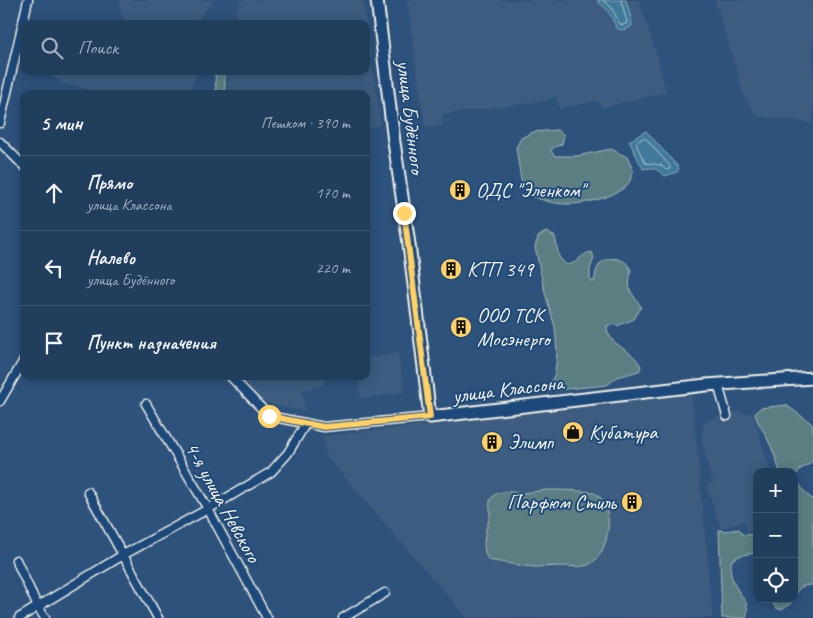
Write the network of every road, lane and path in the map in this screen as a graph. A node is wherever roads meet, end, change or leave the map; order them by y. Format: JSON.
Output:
{"nodes":[{"id":1,"x":28,"y":0,"type":"edge"},
{"id":2,"x":377,"y":0,"type":"edge"},
{"id":3,"x":23,"y":20,"type":"edge"},
{"id":4,"x":20,"y":35,"type":"edge"},
{"id":5,"x":7,"y":91,"type":"junction"},
{"id":6,"x":0,"y":96,"type":"edge"},
{"id":7,"x":0,"y":123,"type":"edge"},
{"id":8,"x":0,"y":142,"type":"edge"},
{"id":9,"x":20,"y":162,"type":"edge"},
{"id":10,"x":20,"y":367,"type":"edge"},
{"id":11,"x":813,"y":378,"type":"edge"},
{"id":12,"x":234,"y":380,"type":"edge"},
{"id":13,"x":718,"y":384,"type":"junction"},
{"id":14,"x":0,"y":401,"type":"edge"},
{"id":15,"x":146,"y":404,"type":"dead end"},
{"id":16,"x":727,"y":416,"type":"dead end"},
{"id":17,"x":430,"y":417,"type":"junction"},
{"id":18,"x":306,"y":423,"type":"junction"},
{"id":19,"x":88,"y":492,"type":"dead end"},
{"id":20,"x":208,"y":509,"type":"junction"},
{"id":21,"x":122,"y":555,"type":"junction"},
{"id":22,"x":16,"y":560,"type":"dead end"},
{"id":23,"x":385,"y":593,"type":"dead end"},
{"id":24,"x":38,"y":607,"type":"junction"},
{"id":25,"x":19,"y":618,"type":"edge"},
{"id":26,"x":45,"y":618,"type":"edge"},
{"id":27,"x":158,"y":618,"type":"edge"},
{"id":28,"x":267,"y":618,"type":"edge"},
{"id":29,"x":343,"y":618,"type":"edge"}],
"edges":[{"from":1,"to":3,"type":"street"},
{"from":2,"to":17,"type":"street","name":"улица Будённого"},
{"from":4,"to":5,"type":"street"},
{"from":5,"to":6,"type":"street"},
{"from":5,"to":7,"type":"street"},
{"from":8,"to":9,"type":"street"},
{"from":10,"to":14,"type":"street"},
{"from":11,"to":13,"type":"street","name":"улица Классона"},
{"from":12,"to":18,"type":"street","name":"улица Классона"},
{"from":13,"to":16,"type":"street"},
{"from":13,"to":17,"type":"street","name":"улица Классона"},
{"from":15,"to":20,"type":"street","name":"4-я улица Невского"},
{"from":17,"to":18,"type":"street","name":"улица Классона"},
{"from":18,"to":20,"type":"street"},
{"from":19,"to":21,"type":"street"},
{"from":20,"to":21,"type":"street"},
{"from":20,"to":28,"type":"street","name":"4-я улица Невского"},
{"from":21,"to":24,"type":"street"},
{"from":21,"to":27,"type":"street"},
{"from":22,"to":24,"type":"street"},
{"from":23,"to":29,"type":"street"},
{"from":24,"to":25,"type":"street"},
{"from":24,"to":26,"type":"street"}]}
